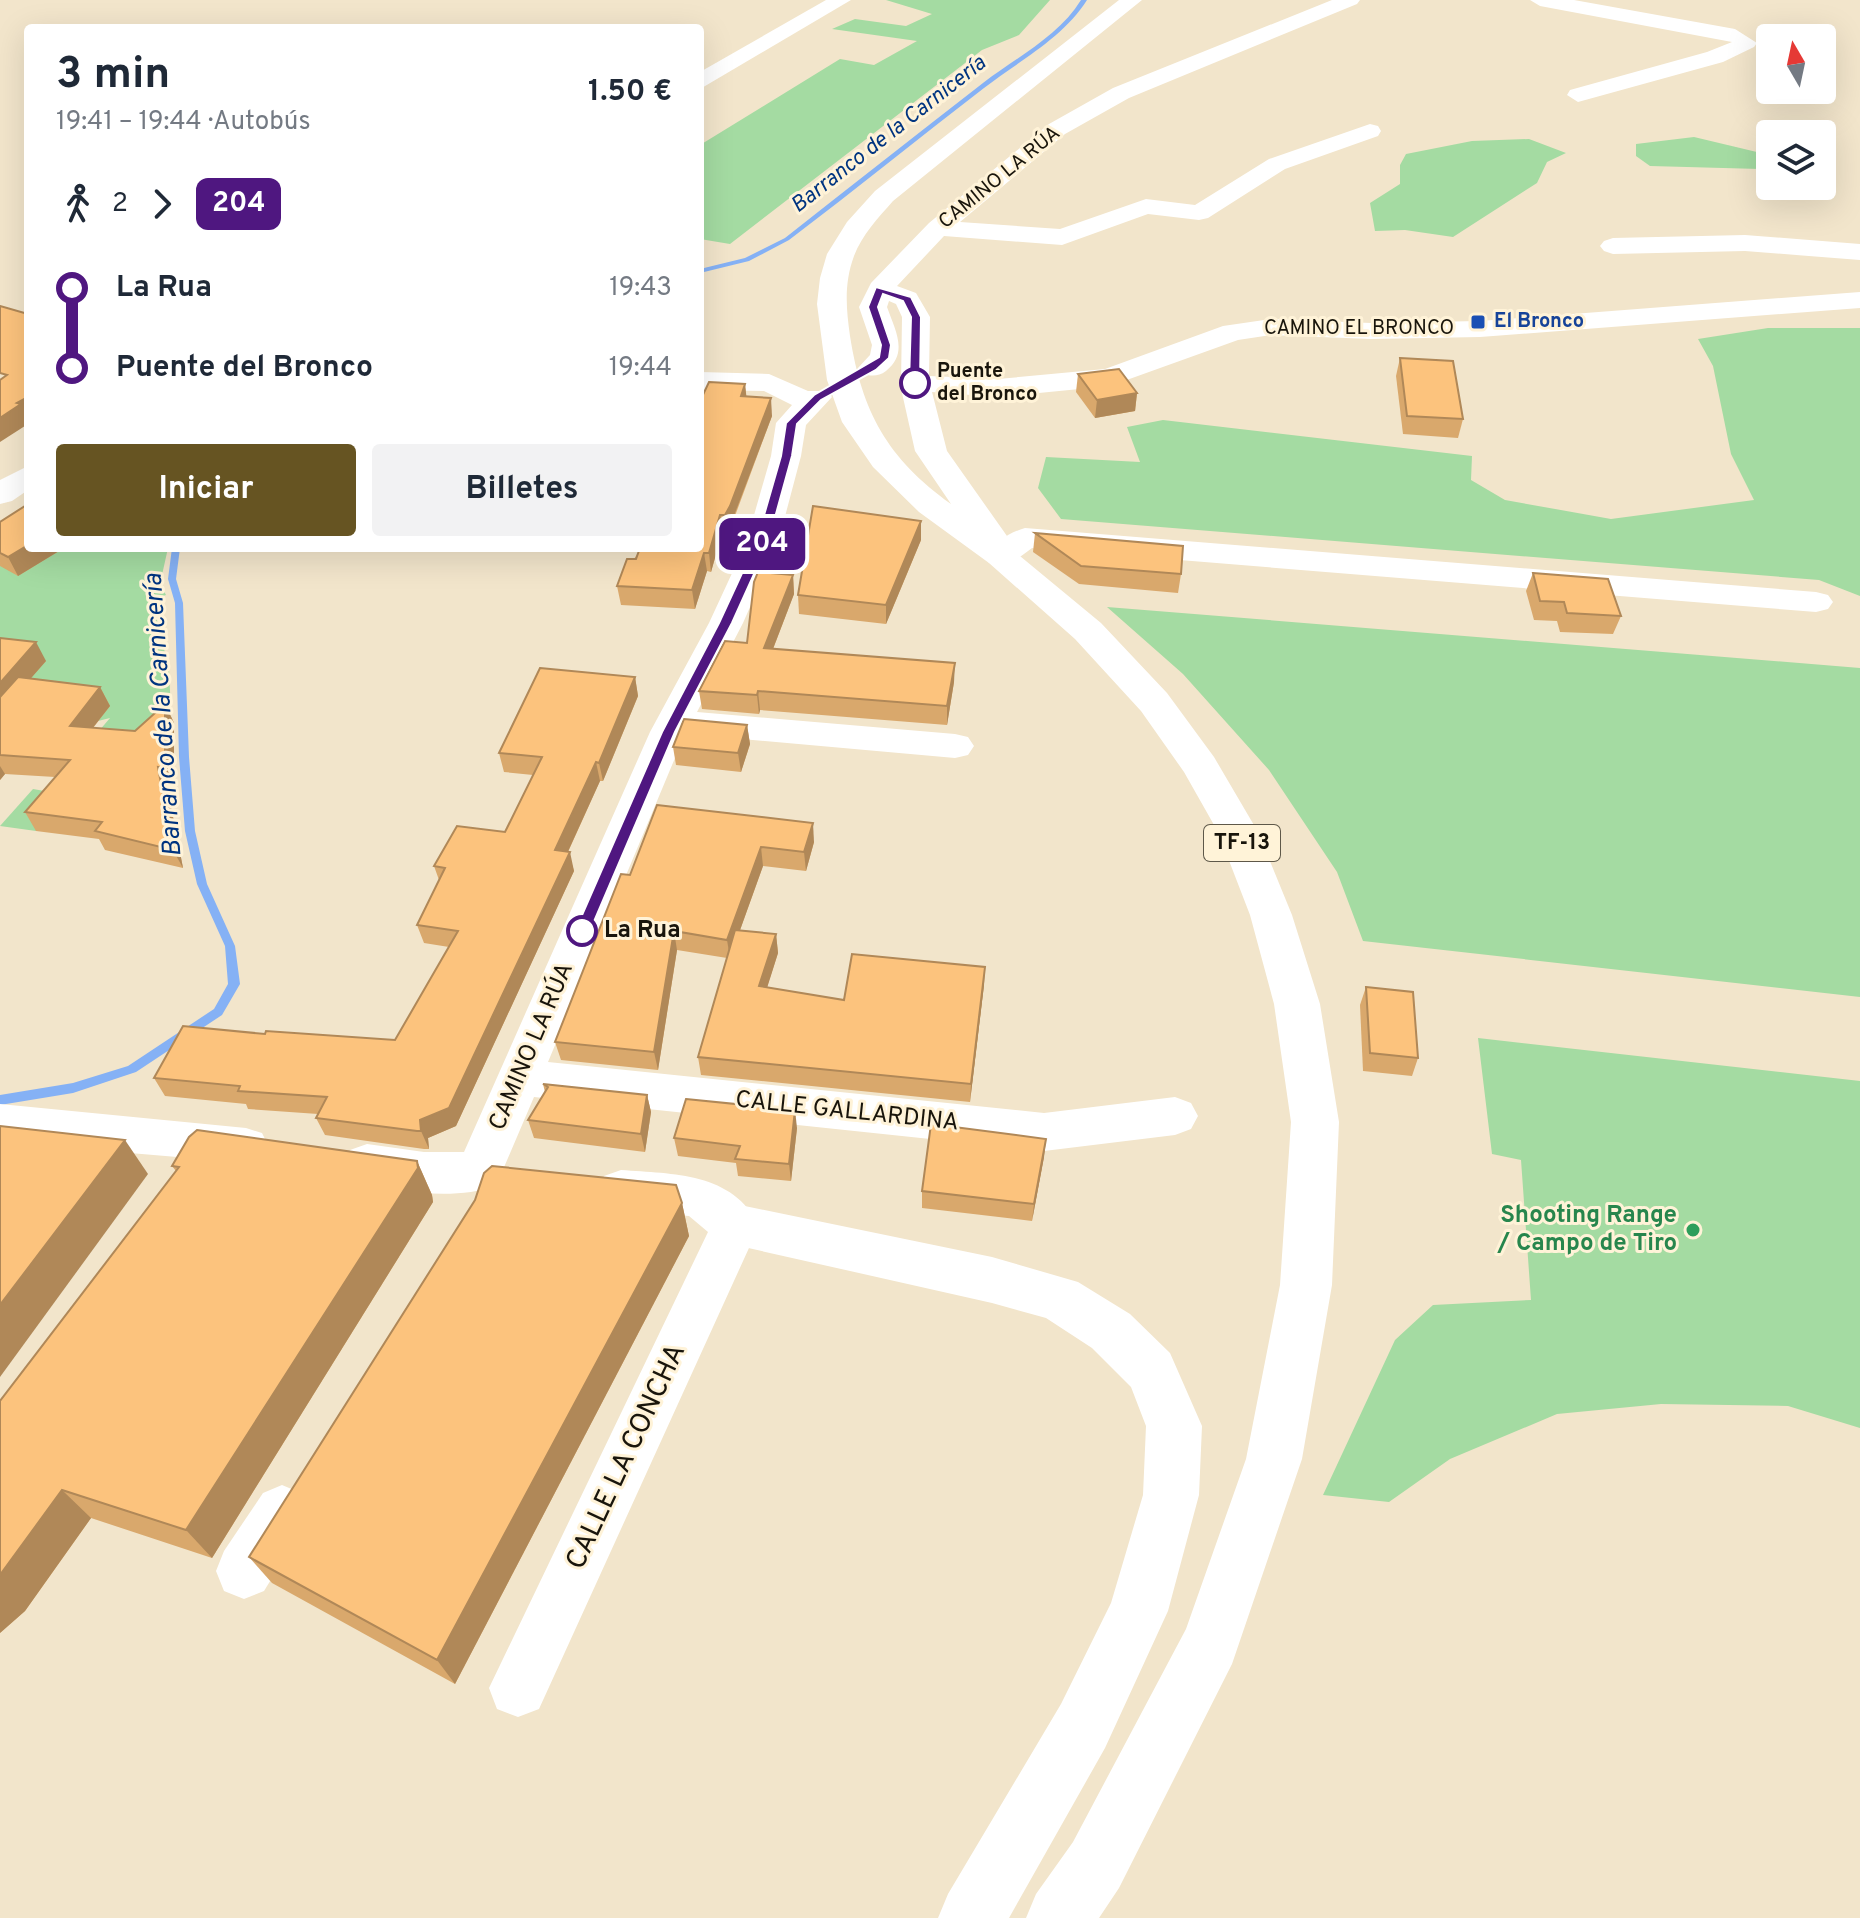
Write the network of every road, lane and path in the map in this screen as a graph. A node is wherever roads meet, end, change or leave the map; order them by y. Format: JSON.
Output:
{"nodes":[{"id":1,"x":841,"y":0,"type":"edge"},
{"id":2,"x":1132,"y":0,"type":"edge"},
{"id":3,"x":1350,"y":0,"type":"edge"},
{"id":4,"x":1540,"y":0,"type":"edge"},
{"id":5,"x":704,"y":80,"type":"edge"},
{"id":6,"x":1578,"y":95,"type":"dead end"},
{"id":7,"x":1370,"y":131,"type":"dead end"},
{"id":8,"x":938,"y":228,"type":"junction"},
{"id":9,"x":1613,"y":246,"type":"dead end"},
{"id":10,"x":1860,"y":252,"type":"edge"},
{"id":11,"x":880,"y":289,"type":"junction"},
{"id":12,"x":1860,"y":300,"type":"edge"},
{"id":13,"x":872,"y":368,"type":"dead end"},
{"id":14,"x":704,"y":381,"type":"edge"},
{"id":15,"x":915,"y":384,"type":"junction"},
{"id":16,"x":24,"y":479,"type":"edge"},
{"id":17,"x":0,"y":494,"type":"edge"},
{"id":18,"x":1001,"y":556,"type":"junction"},
{"id":19,"x":1816,"y":602,"type":"dead end"},
{"id":20,"x":674,"y":722,"type":"junction"},
{"id":21,"x":955,"y":746,"type":"dead end"},
{"id":22,"x":518,"y":1077,"type":"junction"},
{"id":23,"x":1175,"y":1116,"type":"dead end"},
{"id":24,"x":0,"y":1123,"type":"edge"},
{"id":25,"x":283,"y":1152,"type":"edge"},
{"id":26,"x":330,"y":1159,"type":"edge"},
{"id":27,"x":574,"y":1186,"type":"edge"},
{"id":28,"x":735,"y":1226,"type":"junction"},
{"id":29,"x":302,"y":1479,"type":"edge"},
{"id":30,"x":244,"y":1571,"type":"dead end"},
{"id":31,"x":518,"y":1688,"type":"dead end"},
{"id":32,"x":972,"y":1918,"type":"edge"},
{"id":33,"x":1060,"y":1918,"type":"edge"}],
"edges":[{"from":1,"to":5,"type":"main road"},
{"from":2,"to":18,"type":"main road","number":"TF-13"},
{"from":3,"to":8,"type":"street","name":"CAMINO LA RÚA"},
{"from":4,"to":6,"type":"street"},
{"from":7,"to":8,"type":"street"},
{"from":8,"to":11,"type":"street","name":"CAMINO LA RÚA"},
{"from":9,"to":10,"type":"street"},
{"from":11,"to":13,"type":"street"},
{"from":11,"to":15,"type":"street"},
{"from":12,"to":15,"type":"street","name":"CAMINO EL BRONCO"},
{"from":14,"to":20,"type":"street","name":"CAMINO LA RÚA"},
{"from":15,"to":18,"type":"main road"},
{"from":16,"to":17,"type":"main road"},
{"from":18,"to":19,"type":"street"},
{"from":18,"to":33,"type":"main road","number":"TF-13"},
{"from":20,"to":21,"type":"street"},
{"from":20,"to":22,"type":"street","name":"CAMINO LA RÚA"},
{"from":22,"to":23,"type":"street","name":"CALLE GALLARDINA"},
{"from":22,"to":26,"type":"street","name":"CAMINO LA RÚA"},
{"from":24,"to":25,"type":"street"},
{"from":27,"to":28,"type":"street"},
{"from":28,"to":31,"type":"street","name":"CALLE LA CONCHA"},
{"from":28,"to":32,"type":"main road"},
{"from":29,"to":30,"type":"street"}]}
